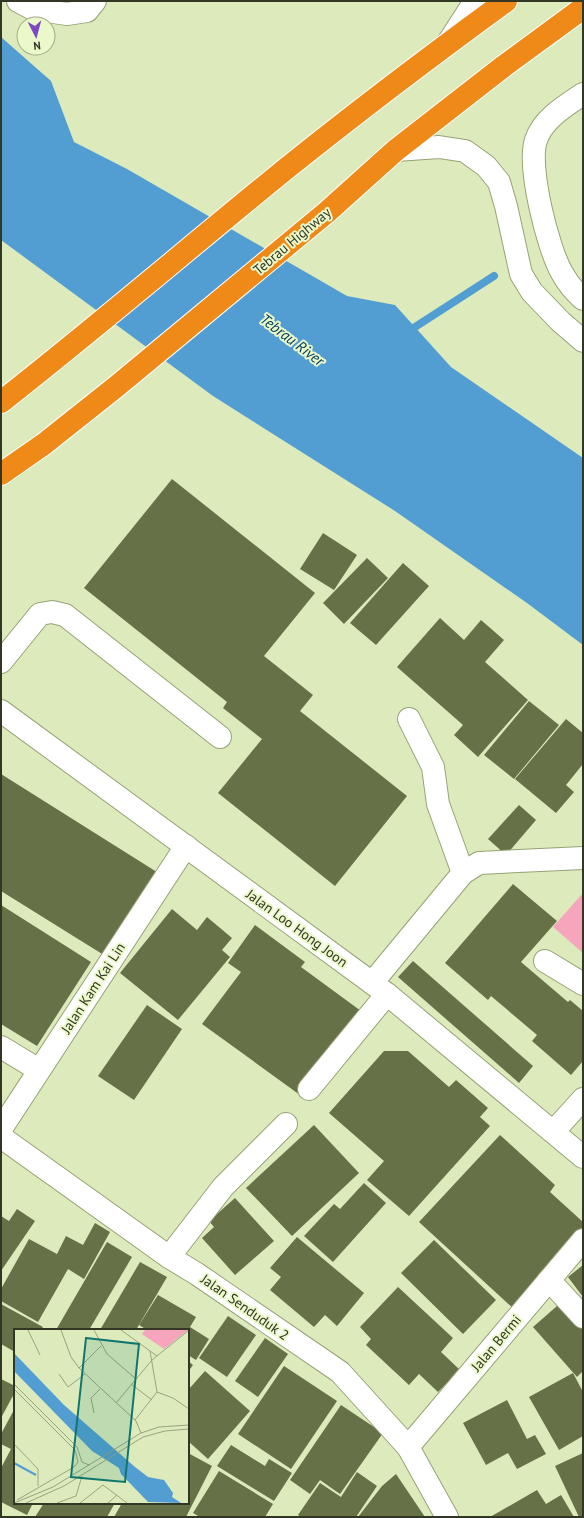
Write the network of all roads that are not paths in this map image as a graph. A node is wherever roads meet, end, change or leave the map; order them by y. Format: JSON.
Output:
{"nodes":[{"id":1,"x":18,"y":1,"type":"edge"},
{"id":2,"x":95,"y":1,"type":"edge"},
{"id":3,"x":475,"y":1,"type":"edge"},
{"id":4,"x":506,"y":1,"type":"edge"},
{"id":5,"x":583,"y":8,"type":"edge"},
{"id":6,"x":447,"y":44,"type":"junction"},
{"id":7,"x":583,"y":94,"type":"edge"},
{"id":8,"x":396,"y":150,"type":"junction"},
{"id":9,"x":583,"y":299,"type":"edge"},
{"id":10,"x":583,"y":341,"type":"edge"},
{"id":11,"x":1,"y":402,"type":"edge"},
{"id":12,"x":1,"y":474,"type":"edge"},
{"id":13,"x":1,"y":662,"type":"edge"},
{"id":14,"x":1,"y":711,"type":"edge"},
{"id":15,"x":409,"y":719,"type":"dead end"},
{"id":16,"x":220,"y":737,"type":"dead end"},
{"id":17,"x":186,"y":846,"type":"junction"},
{"id":18,"x":583,"y":858,"type":"edge"},
{"id":19,"x":463,"y":873,"type":"junction"},
{"id":20,"x":545,"y":961,"type":"dead end"},
{"id":21,"x":583,"y":984,"type":"edge"},
{"id":22,"x":380,"y":989,"type":"junction"},
{"id":23,"x":1,"y":1047,"type":"edge"},
{"id":24,"x":39,"y":1070,"type":"junction"},
{"id":25,"x":309,"y":1089,"type":"dead end"},
{"id":26,"x":583,"y":1099,"type":"edge"},
{"id":27,"x":286,"y":1124,"type":"dead end"},
{"id":28,"x":1,"y":1129,"type":"edge"},
{"id":29,"x":554,"y":1131,"type":"junction"},
{"id":30,"x":1,"y":1137,"type":"edge"},
{"id":31,"x":583,"y":1157,"type":"edge"},
{"id":32,"x":583,"y":1240,"type":"edge"},
{"id":33,"x":169,"y":1257,"type":"junction"},
{"id":34,"x":549,"y":1280,"type":"junction"},
{"id":35,"x":583,"y":1317,"type":"edge"},
{"id":36,"x":408,"y":1447,"type":"junction"},
{"id":37,"x":447,"y":1517,"type":"edge"}],
"edges":[{"from":1,"to":2,"type":"street"},
{"from":3,"to":6,"type":"street"},
{"from":4,"to":6,"type":"highway"},
{"from":5,"to":8,"type":"highway","name":"Tebrau Highway"},
{"from":6,"to":11,"type":"highway"},
{"from":7,"to":9,"type":"street"},
{"from":8,"to":10,"type":"street"},
{"from":8,"to":12,"type":"highway","name":"Tebrau Highway"},
{"from":13,"to":16,"type":"street"},
{"from":14,"to":17,"type":"street","name":"Jalan Loo Hong Joon"},
{"from":15,"to":19,"type":"street"},
{"from":17,"to":22,"type":"street","name":"Jalan Loo Hong Joon"},
{"from":17,"to":24,"type":"street","name":"Jalan Kam Kai Lin"},
{"from":18,"to":19,"type":"street"},
{"from":19,"to":22,"type":"street"},
{"from":20,"to":21,"type":"street"},
{"from":22,"to":25,"type":"street"},
{"from":22,"to":29,"type":"street","name":"Jalan Loo Hong Joon"},
{"from":23,"to":24,"type":"street"},
{"from":24,"to":28,"type":"street","name":"Jalan Kam Kai Lin"},
{"from":26,"to":29,"type":"street"},
{"from":27,"to":33,"type":"street"},
{"from":29,"to":31,"type":"street","name":"Jalan Loo Hong Joon"},
{"from":30,"to":33,"type":"street","name":"Jalan Senduduk 2"},
{"from":32,"to":34,"type":"street","name":"Jalan Bermi"},
{"from":33,"to":36,"type":"street","name":"Jalan Senduduk 2"},
{"from":34,"to":35,"type":"street"},
{"from":34,"to":36,"type":"street","name":"Jalan Bermi"},
{"from":36,"to":37,"type":"street","name":"Jalan Senduduk 2"}]}
